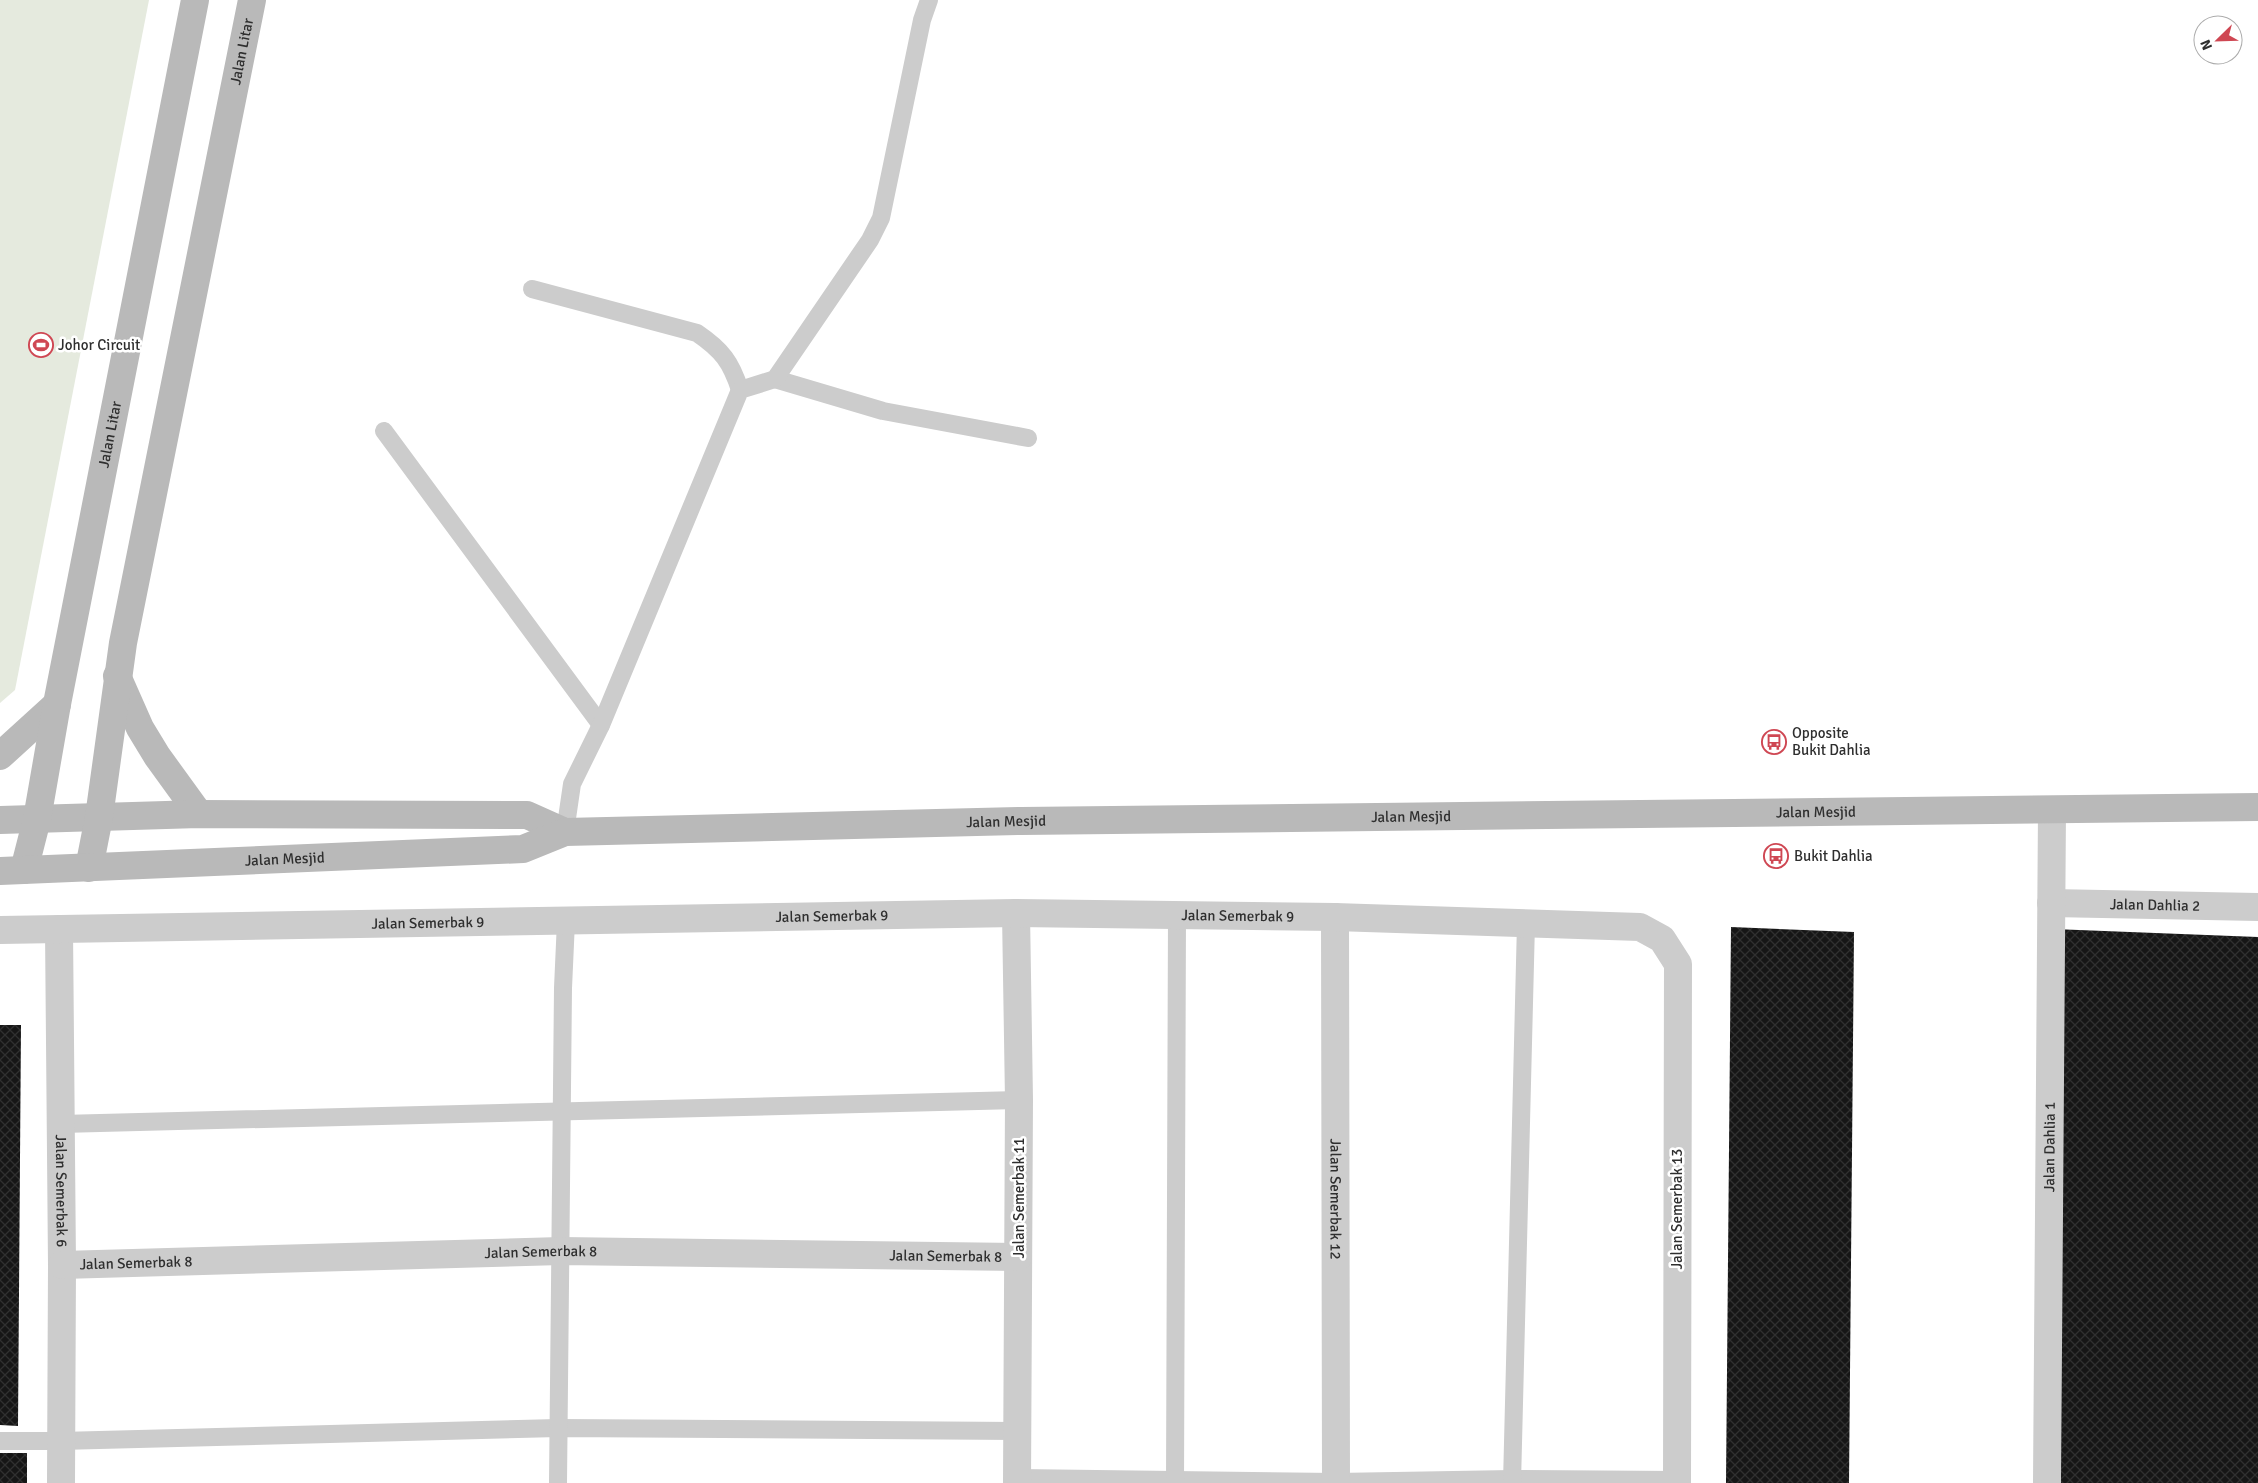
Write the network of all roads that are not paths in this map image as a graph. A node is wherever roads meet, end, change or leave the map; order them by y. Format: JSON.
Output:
{"nodes":[{"id":1,"x":195,"y":0,"type":"edge"},
{"id":2,"x":252,"y":0,"type":"edge"},
{"id":3,"x":930,"y":0,"type":"edge"},
{"id":4,"x":532,"y":289,"type":"dead end"},
{"id":5,"x":775,"y":378,"type":"junction"},
{"id":6,"x":740,"y":390,"type":"junction"},
{"id":7,"x":384,"y":431,"type":"dead end"},
{"id":8,"x":1028,"y":438,"type":"dead end"},
{"id":9,"x":117,"y":676,"type":"junction"},
{"id":10,"x":57,"y":704,"type":"junction"},
{"id":11,"x":601,"y":725,"type":"junction"},
{"id":12,"x":0,"y":756,"type":"edge"},
{"id":13,"x":2258,"y":807,"type":"edge"},
{"id":14,"x":2052,"y":810,"type":"junction"},
{"id":15,"x":199,"y":814,"type":"junction"},
{"id":16,"x":99,"y":817,"type":"junction"},
{"id":17,"x":37,"y":819,"type":"junction"},
{"id":18,"x":0,"y":820,"type":"edge"},
{"id":19,"x":565,"y":832,"type":"junction"},
{"id":20,"x":89,"y":868,"type":"junction"},
{"id":21,"x":12,"y":870,"type":"edge"},
{"id":22,"x":2051,"y":903,"type":"junction"},
{"id":23,"x":2258,"y":907,"type":"edge"},
{"id":24,"x":1016,"y":913,"type":"junction"},
{"id":25,"x":1177,"y":915,"type":"junction"},
{"id":26,"x":1335,"y":917,"type":"junction"},
{"id":27,"x":566,"y":921,"type":"junction"},
{"id":28,"x":1526,"y":923,"type":"junction"},
{"id":29,"x":58,"y":929,"type":"junction"},
{"id":30,"x":0,"y":930,"type":"edge"},
{"id":31,"x":1662,"y":939,"type":"joint"},
{"id":32,"x":1019,"y":1100,"type":"junction"},
{"id":33,"x":563,"y":1111,"type":"junction"},
{"id":34,"x":61,"y":1124,"type":"junction"},
{"id":35,"x":561,"y":1250,"type":"junction"},
{"id":36,"x":1018,"y":1256,"type":"junction"},
{"id":37,"x":62,"y":1264,"type":"junction"},
{"id":38,"x":558,"y":1428,"type":"junction"},
{"id":39,"x":1017,"y":1430,"type":"junction"},
{"id":40,"x":0,"y":1441,"type":"edge"},
{"id":41,"x":60,"y":1441,"type":"junction"},
{"id":42,"x":1018,"y":1481,"type":"edge"},
{"id":43,"x":1512,"y":1481,"type":"edge"},
{"id":44,"x":1175,"y":1482,"type":"edge"},
{"id":45,"x":1336,"y":1482,"type":"edge"},
{"id":46,"x":1677,"y":1482,"type":"edge"},
{"id":47,"x":61,"y":1483,"type":"edge"},
{"id":48,"x":558,"y":1483,"type":"edge"},
{"id":49,"x":2047,"y":1483,"type":"edge"}],
"edges":[{"from":1,"to":10,"type":"main road","name":"Jalan Litar"},
{"from":2,"to":9,"type":"main road","name":"Jalan Litar"},
{"from":3,"to":5,"type":"lane"},
{"from":4,"to":6,"type":"lane"},
{"from":5,"to":6,"type":"lane"},
{"from":5,"to":8,"type":"lane"},
{"from":6,"to":11,"type":"lane"},
{"from":7,"to":11,"type":"lane"},
{"from":9,"to":15,"type":"main road"},
{"from":9,"to":16,"type":"main road","name":"Jalan Litar"},
{"from":10,"to":12,"type":"main road"},
{"from":10,"to":17,"type":"main road","name":"Jalan Litar"},
{"from":11,"to":19,"type":"lane"},
{"from":13,"to":14,"type":"main road","name":"Jalan Mesjid"},
{"from":14,"to":19,"type":"main road","name":"Jalan Mesjid"},
{"from":14,"to":22,"type":"street","name":"Jalan Dahlia 1"},
{"from":15,"to":16,"type":"main road","name":"Jalan Mesjid"},
{"from":15,"to":19,"type":"main road","name":"Jalan Mesjid"},
{"from":16,"to":17,"type":"main road","name":"Jalan Mesjid"},
{"from":16,"to":20,"type":"main road","name":"Jalan Litar"},
{"from":17,"to":18,"type":"main road","name":"Jalan Mesjid"},
{"from":17,"to":21,"type":"main road","name":"Jalan Litar"},
{"from":19,"to":20,"type":"main road","name":"Jalan Mesjid"},
{"from":20,"to":21,"type":"main road","name":"Jalan Mesjid"},
{"from":22,"to":23,"type":"street","name":"Jalan Dahlia 2"},
{"from":22,"to":49,"type":"street","name":"Jalan Dahlia 1"},
{"from":24,"to":25,"type":"street","name":"Jalan Semerbak 9"},
{"from":24,"to":27,"type":"street","name":"Jalan Semerbak 9"},
{"from":24,"to":32,"type":"street","name":"Jalan Semerbak 11"},
{"from":25,"to":26,"type":"street","name":"Jalan Semerbak 9"},
{"from":25,"to":44,"type":"lane"},
{"from":26,"to":28,"type":"street","name":"Jalan Semerbak 9"},
{"from":26,"to":45,"type":"street","name":"Jalan Semerbak 12"},
{"from":27,"to":29,"type":"street","name":"Jalan Semerbak 9"},
{"from":27,"to":33,"type":"lane"},
{"from":28,"to":31,"type":"street","name":"Jalan Semerbak 9"},
{"from":28,"to":43,"type":"lane"},
{"from":29,"to":30,"type":"street","name":"Jalan Semerbak 9"},
{"from":29,"to":34,"type":"street","name":"Jalan Semerbak 6"},
{"from":31,"to":46,"type":"street","name":"Jalan Semerbak 13"},
{"from":32,"to":33,"type":"lane"},
{"from":32,"to":36,"type":"street","name":"Jalan Semerbak 11"},
{"from":33,"to":34,"type":"lane"},
{"from":33,"to":35,"type":"lane"},
{"from":34,"to":37,"type":"street","name":"Jalan Semerbak 6"},
{"from":35,"to":36,"type":"street","name":"Jalan Semerbak 8"},
{"from":35,"to":37,"type":"street","name":"Jalan Semerbak 8"},
{"from":35,"to":38,"type":"lane"},
{"from":36,"to":39,"type":"street","name":"Jalan Semerbak 11"},
{"from":37,"to":41,"type":"street","name":"Jalan Semerbak 6"},
{"from":38,"to":39,"type":"lane"},
{"from":38,"to":41,"type":"lane"},
{"from":38,"to":48,"type":"lane"},
{"from":39,"to":42,"type":"street","name":"Jalan Semerbak 11"},
{"from":40,"to":41,"type":"lane"},
{"from":41,"to":47,"type":"street","name":"Jalan Semerbak 6"},
{"from":42,"to":44,"type":"lane"},
{"from":43,"to":45,"type":"lane"},
{"from":43,"to":46,"type":"lane"},
{"from":44,"to":45,"type":"lane"}]}
